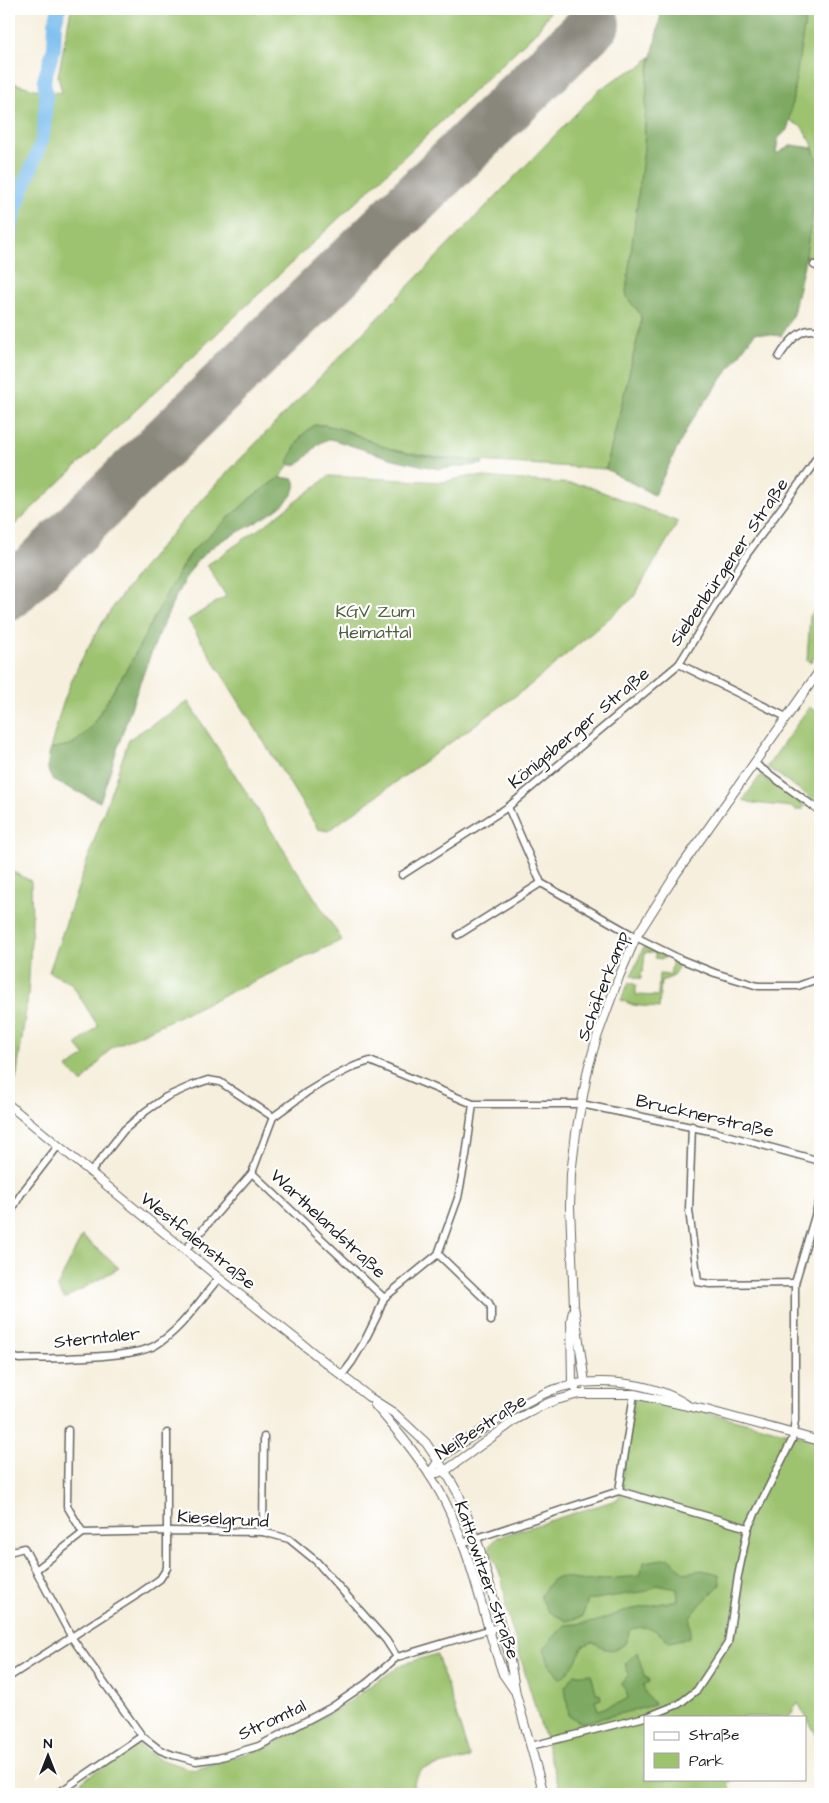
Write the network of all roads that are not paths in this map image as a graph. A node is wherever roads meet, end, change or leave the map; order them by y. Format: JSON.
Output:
{"nodes":[{"id":1,"x":820,"y":332,"type":"edge"},
{"id":2,"x":779,"y":357,"type":"dead end"},
{"id":3,"x":820,"y":453,"type":"edge"},
{"id":4,"x":679,"y":664,"type":"junction"},
{"id":5,"x":820,"y":670,"type":"edge"},
{"id":6,"x":786,"y":717,"type":"junction"},
{"id":7,"x":754,"y":763,"type":"junction"},
{"id":8,"x":508,"y":806,"type":"junction"},
{"id":9,"x":820,"y":810,"type":"edge"},
{"id":10,"x":402,"y":874,"type":"dead end"},
{"id":11,"x":541,"y":883,"type":"junction"},
{"id":12,"x":458,"y":935,"type":"dead end"},
{"id":13,"x":636,"y":936,"type":"junction"},
{"id":14,"x":820,"y":978,"type":"edge"},
{"id":15,"x":473,"y":1104,"type":"junction"},
{"id":16,"x":581,"y":1104,"type":"junction"},
{"id":17,"x":9,"y":1105,"type":"edge"},
{"id":18,"x":273,"y":1117,"type":"junction"},
{"id":19,"x":692,"y":1126,"type":"junction"},
{"id":20,"x":58,"y":1146,"type":"junction"},
{"id":21,"x":820,"y":1161,"type":"edge"},
{"id":22,"x":90,"y":1173,"type":"junction"},
{"id":23,"x":252,"y":1173,"type":"junction"},
{"id":24,"x":820,"y":1199,"type":"edge"},
{"id":25,"x":9,"y":1215,"type":"edge"},
{"id":26,"x":185,"y":1250,"type":"junction"},
{"id":27,"x":438,"y":1254,"type":"junction"},
{"id":28,"x":219,"y":1278,"type":"junction"},
{"id":29,"x":795,"y":1283,"type":"junction"},
{"id":30,"x":384,"y":1298,"type":"junction"},
{"id":31,"x":574,"y":1306,"type":"junction"},
{"id":32,"x":491,"y":1321,"type":"dead end"},
{"id":33,"x":9,"y":1356,"type":"edge"},
{"id":34,"x":342,"y":1375,"type":"junction"},
{"id":35,"x":585,"y":1383,"type":"junction"},
{"id":36,"x":572,"y":1385,"type":"junction"},
{"id":37,"x":579,"y":1394,"type":"junction"},
{"id":38,"x":633,"y":1396,"type":"junction"},
{"id":39,"x":369,"y":1398,"type":"junction"},
{"id":40,"x":688,"y":1405,"type":"junction"},
{"id":41,"x":68,"y":1430,"type":"dead end"},
{"id":42,"x":166,"y":1433,"type":"dead end"},
{"id":43,"x":793,"y":1433,"type":"junction"},
{"id":44,"x":264,"y":1436,"type":"dead end"},
{"id":45,"x":820,"y":1441,"type":"edge"},
{"id":46,"x":438,"y":1460,"type":"junction"},
{"id":47,"x":446,"y":1471,"type":"junction"},
{"id":48,"x":430,"y":1475,"type":"junction"},
{"id":49,"x":619,"y":1490,"type":"junction"},
{"id":50,"x":748,"y":1528,"type":"junction"},
{"id":51,"x":167,"y":1531,"type":"junction"},
{"id":52,"x":262,"y":1532,"type":"junction"},
{"id":53,"x":82,"y":1533,"type":"junction"},
{"id":54,"x":476,"y":1539,"type":"junction"},
{"id":55,"x":462,"y":1543,"type":"junction"},
{"id":56,"x":9,"y":1552,"type":"edge"},
{"id":57,"x":37,"y":1570,"type":"junction"},
{"id":58,"x":501,"y":1626,"type":"junction"},
{"id":59,"x":489,"y":1630,"type":"junction"},
{"id":60,"x":72,"y":1638,"type":"junction"},
{"id":61,"x":397,"y":1657,"type":"junction"},
{"id":62,"x":9,"y":1677,"type":"edge"},
{"id":63,"x":516,"y":1694,"type":"junction"},
{"id":64,"x":649,"y":1716,"type":"edge"},
{"id":65,"x":644,"y":1718,"type":"edge"},
{"id":66,"x":142,"y":1736,"type":"junction"},
{"id":67,"x":531,"y":1746,"type":"junction"},
{"id":68,"x":57,"y":1794,"type":"edge"},
{"id":69,"x":544,"y":1794,"type":"edge"}],
"edges":[{"from":1,"to":2,"type":"street"},
{"from":3,"to":4,"type":"street","name":"Siebenbürgener Straße"},
{"from":4,"to":6,"type":"street"},
{"from":4,"to":8,"type":"street","name":"Königsberger Straße"},
{"from":5,"to":6,"type":"street","name":"Schäferkamp"},
{"from":6,"to":7,"type":"street","name":"Schäferkamp"},
{"from":7,"to":9,"type":"street"},
{"from":7,"to":13,"type":"street","name":"Schäferkamp"},
{"from":8,"to":10,"type":"street"},
{"from":8,"to":11,"type":"street","name":"Königsberger Straße"},
{"from":11,"to":12,"type":"street"},
{"from":11,"to":13,"type":"street"},
{"from":13,"to":14,"type":"street"},
{"from":13,"to":16,"type":"street","name":"Schäferkamp"},
{"from":15,"to":16,"type":"street","name":"Brucknerstraße"},
{"from":15,"to":18,"type":"street"},
{"from":15,"to":27,"type":"street"},
{"from":16,"to":19,"type":"street","name":"Brucknerstraße"},
{"from":16,"to":31,"type":"street","name":"Schäferkamp"},
{"from":17,"to":20,"type":"street","name":"Westfalenstraße"},
{"from":18,"to":22,"type":"street"},
{"from":18,"to":23,"type":"street"},
{"from":19,"to":21,"type":"street","name":"Brucknerstraße"},
{"from":19,"to":29,"type":"street"},
{"from":20,"to":22,"type":"street","name":"Westfalenstraße"},
{"from":20,"to":25,"type":"street"},
{"from":22,"to":26,"type":"street","name":"Westfalenstraße"},
{"from":23,"to":26,"type":"street"},
{"from":23,"to":30,"type":"street","name":"Warthelandstraße"},
{"from":24,"to":29,"type":"street"},
{"from":26,"to":28,"type":"street","name":"Westfalenstraße"},
{"from":27,"to":30,"type":"street"},
{"from":27,"to":32,"type":"street"},
{"from":28,"to":33,"type":"street","name":"Sterntaler"},
{"from":28,"to":34,"type":"street","name":"Westfalenstraße"},
{"from":29,"to":43,"type":"street"},
{"from":30,"to":34,"type":"street"},
{"from":31,"to":35,"type":"street","name":"Schäferkamp"},
{"from":31,"to":36,"type":"street","name":"Schäferkamp"},
{"from":34,"to":39,"type":"street","name":"Westfalenstraße"},
{"from":35,"to":36,"type":"street","name":"Neißestraße"},
{"from":35,"to":37,"type":"street"},
{"from":35,"to":40,"type":"street","name":"Neißestraße"},
{"from":36,"to":37,"type":"street"},
{"from":36,"to":46,"type":"street","name":"Neißestraße"},
{"from":37,"to":38,"type":"street","name":"Neißestraße"},
{"from":37,"to":47,"type":"street","name":"Neißestraße"},
{"from":38,"to":40,"type":"street","name":"Neißestraße"},
{"from":38,"to":49,"type":"street"},
{"from":39,"to":46,"type":"street","name":"Westfalenstraße"},
{"from":39,"to":48,"type":"street","name":"Westfalenstraße"},
{"from":40,"to":43,"type":"street","name":"Neißestraße"},
{"from":41,"to":53,"type":"street"},
{"from":42,"to":51,"type":"street"},
{"from":43,"to":45,"type":"street","name":"Neißestraße"},
{"from":43,"to":50,"type":"street"},
{"from":44,"to":52,"type":"street"},
{"from":46,"to":47,"type":"street","name":"Westfalenstraße"},
{"from":46,"to":48,"type":"street","name":"Neißestraße"},
{"from":47,"to":48,"type":"street","name":"Neißestraße"},
{"from":47,"to":54,"type":"street","name":"Kattowitzer Straße"},
{"from":48,"to":55,"type":"street","name":"Kattowitzer Straße"},
{"from":49,"to":50,"type":"street"},
{"from":49,"to":54,"type":"street"},
{"from":50,"to":64,"type":"street"},
{"from":51,"to":52,"type":"street","name":"Kieselgrund"},
{"from":51,"to":53,"type":"street","name":"Kieselgrund"},
{"from":51,"to":60,"type":"street"},
{"from":52,"to":61,"type":"street","name":"Kieselgrund"},
{"from":53,"to":57,"type":"street"},
{"from":54,"to":55,"type":"street"},
{"from":54,"to":58,"type":"street","name":"Kattowitzer Straße"},
{"from":55,"to":59,"type":"street","name":"Kattowitzer Straße"},
{"from":56,"to":57,"type":"street","name":"Stromtal"},
{"from":57,"to":60,"type":"street","name":"Stromtal"},
{"from":58,"to":59,"type":"street","name":"Stromtal"},
{"from":58,"to":63,"type":"street","name":"Kattowitzer Straße"},
{"from":59,"to":61,"type":"street","name":"Stromtal"},
{"from":59,"to":63,"type":"street","name":"Kattowitzer Straße"},
{"from":60,"to":62,"type":"street"},
{"from":60,"to":66,"type":"street","name":"Stromtal"},
{"from":61,"to":66,"type":"street","name":"Stromtal"},
{"from":63,"to":67,"type":"street","name":"Kattowitzer Straße"},
{"from":65,"to":67,"type":"street"},
{"from":66,"to":68,"type":"street"},
{"from":67,"to":69,"type":"street","name":"Kattowitzer Straße"}]}
